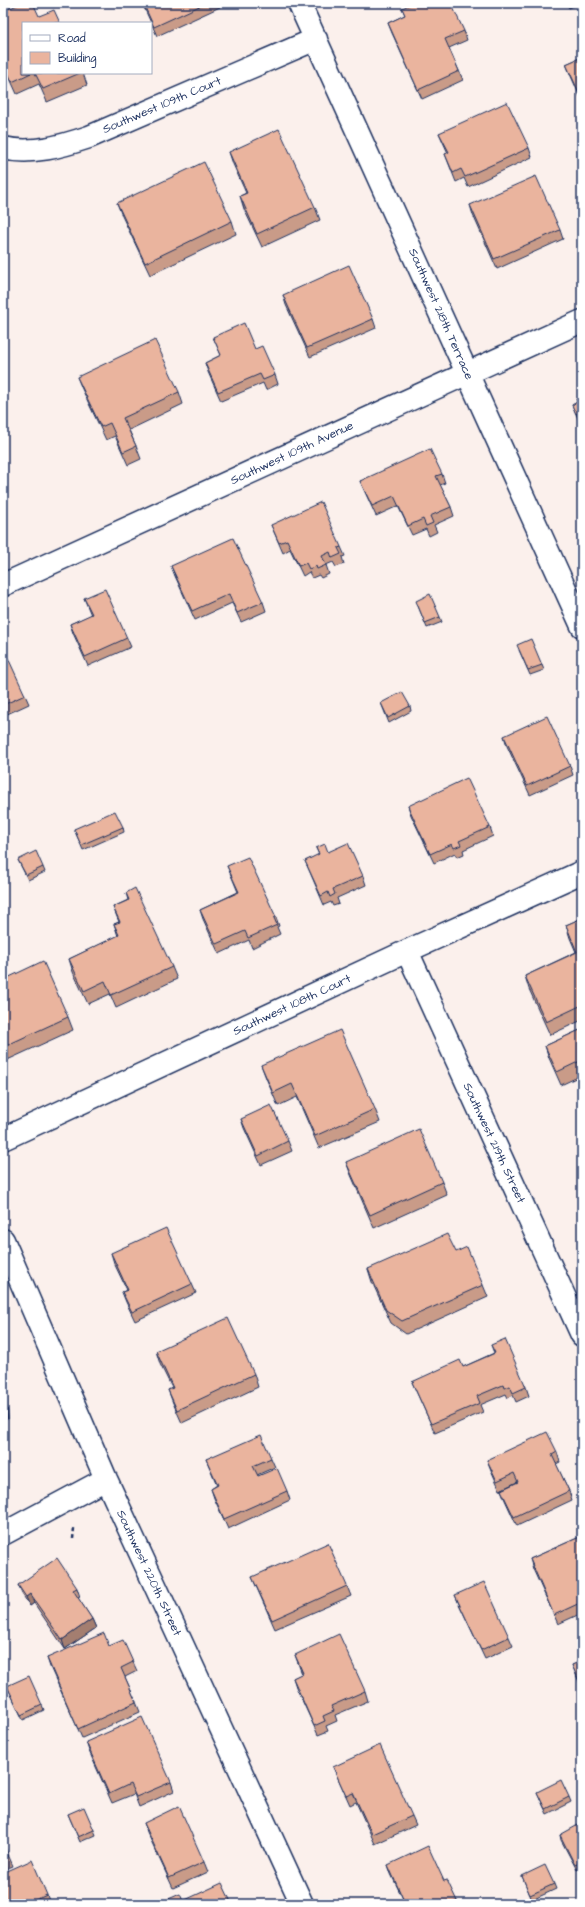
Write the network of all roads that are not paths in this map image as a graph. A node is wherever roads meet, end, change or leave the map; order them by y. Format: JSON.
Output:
{"nodes":[{"id":1,"x":299,"y":3,"type":"edge"},
{"id":2,"x":316,"y":39,"type":"junction"},
{"id":3,"x":3,"y":148,"type":"edge"},
{"id":4,"x":582,"y":321,"type":"edge"},
{"id":5,"x":468,"y":372,"type":"junction"},
{"id":6,"x":3,"y":585,"type":"edge"},
{"id":7,"x":582,"y":626,"type":"edge"},
{"id":8,"x":582,"y":872,"type":"edge"},
{"id":9,"x":406,"y":951,"type":"junction"},
{"id":10,"x":3,"y":1139,"type":"edge"},
{"id":11,"x":3,"y":1240,"type":"edge"},
{"id":12,"x":582,"y":1335,"type":"edge"},
{"id":13,"x":106,"y":1479,"type":"junction"},
{"id":14,"x":3,"y":1534,"type":"edge"},
{"id":15,"x":302,"y":1904,"type":"edge"}],
"edges":[{"from":1,"to":2,"type":"street","name":"Southwest 218th Terrace"},
{"from":2,"to":3,"type":"street","name":"Southwest 109th Court"},
{"from":2,"to":5,"type":"street","name":"Southwest 218th Terrace"},
{"from":4,"to":5,"type":"street","name":"Southwest 109th Avenue"},
{"from":5,"to":6,"type":"street","name":"Southwest 109th Avenue"},
{"from":5,"to":7,"type":"street","name":"Southwest 218th Terrace"},
{"from":8,"to":9,"type":"street","name":"Southwest 108th Court"},
{"from":9,"to":10,"type":"street","name":"Southwest 108th Court"},
{"from":9,"to":12,"type":"street","name":"Southwest 219th Street"},
{"from":11,"to":13,"type":"street","name":"Southwest 220th Street"},
{"from":13,"to":14,"type":"street"},
{"from":13,"to":15,"type":"street","name":"Southwest 220th Street"}]}
